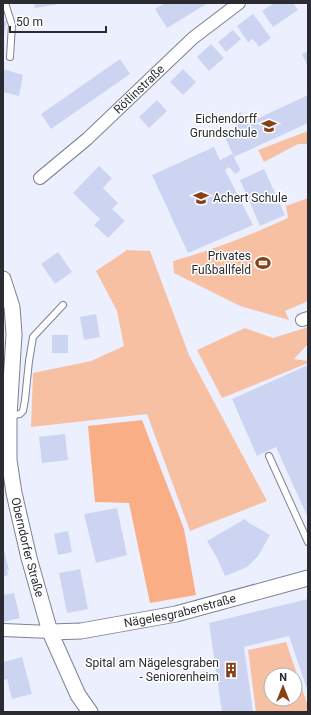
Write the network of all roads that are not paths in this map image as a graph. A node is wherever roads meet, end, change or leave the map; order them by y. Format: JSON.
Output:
{"nodes":[{"id":1,"x":5,"y":3,"type":"edge"},
{"id":2,"x":239,"y":3,"type":"edge"},
{"id":3,"x":10,"y":57,"type":"dead end"},
{"id":4,"x":40,"y":178,"type":"dead end"},
{"id":5,"x":3,"y":279,"type":"edge"},
{"id":6,"x":62,"y":305,"type":"dead end"},
{"id":7,"x":9,"y":416,"type":"junction"},
{"id":8,"x":269,"y":456,"type":"dead end"},
{"id":9,"x":6,"y":461,"type":"edge"},
{"id":10,"x":308,"y":542,"type":"edge"},
{"id":11,"x":308,"y":578,"type":"edge"},
{"id":12,"x":3,"y":630,"type":"edge"},
{"id":13,"x":50,"y":632,"type":"junction"},
{"id":14,"x":90,"y":712,"type":"edge"}],
"edges":[{"from":1,"to":3,"type":"lane"},
{"from":2,"to":4,"type":"street","name":"Rötlinstraße"},
{"from":5,"to":7,"type":"street","name":"Oberndorfer Straße"},
{"from":6,"to":7,"type":"lane"},
{"from":7,"to":9,"type":"street","name":"Oberndorfer Straße"},
{"from":8,"to":10,"type":"lane"},
{"from":9,"to":13,"type":"street","name":"Oberndorfer Straße"},
{"from":11,"to":13,"type":"street","name":"Nägelesgrabenstraße"},
{"from":12,"to":13,"type":"street"},
{"from":13,"to":14,"type":"street","name":"Oberndorfer Straße"}]}
